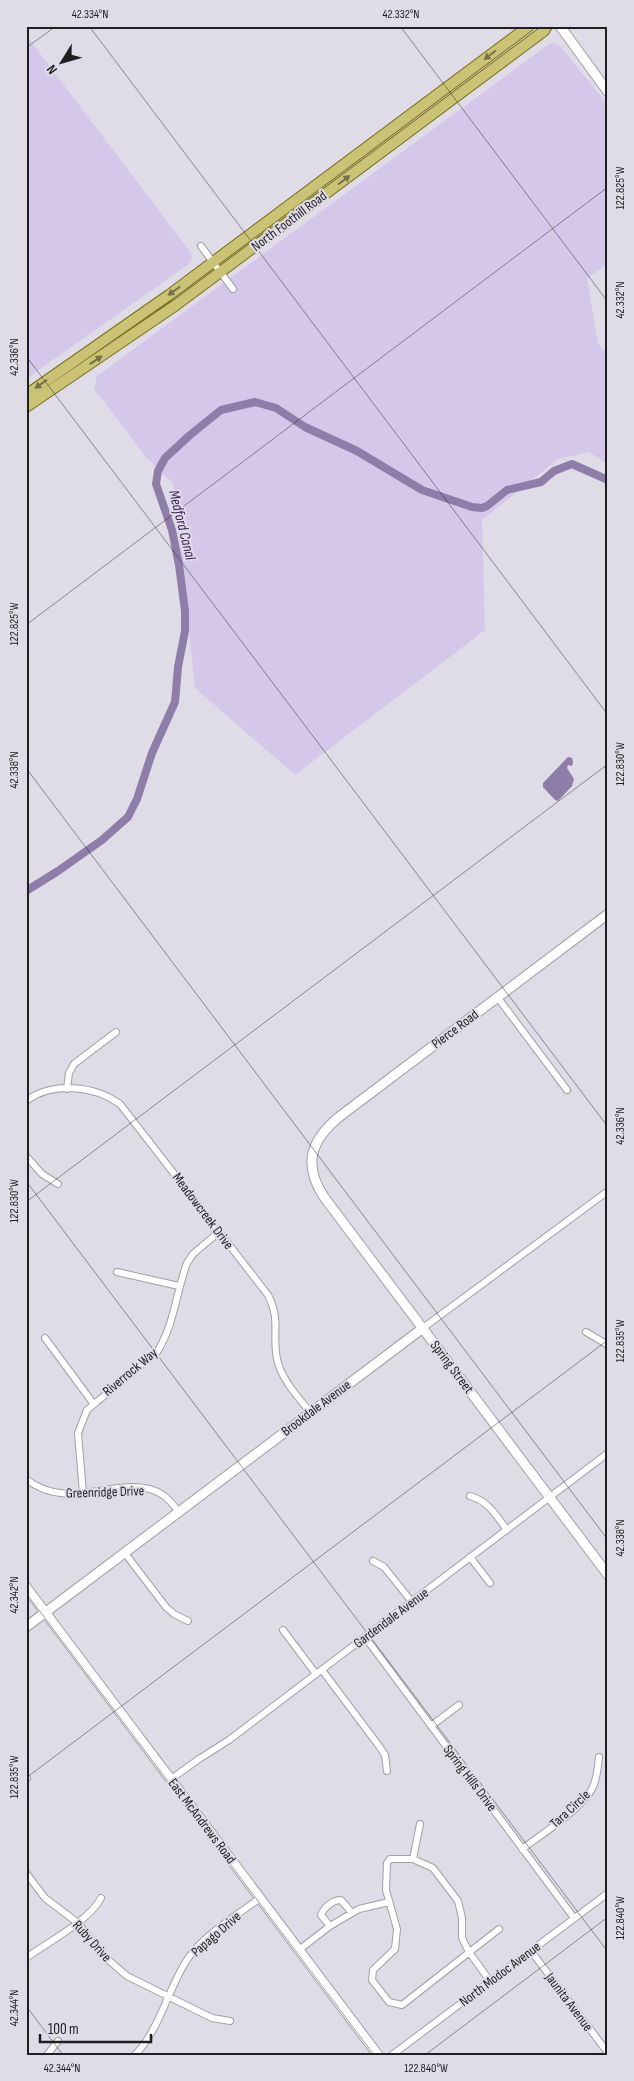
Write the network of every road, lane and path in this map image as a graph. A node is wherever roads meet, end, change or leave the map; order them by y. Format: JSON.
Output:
{"nodes":[{"id":1,"x":529,"y":26,"type":"edge"},
{"id":2,"x":546,"y":26,"type":"edge"},
{"id":3,"x":560,"y":26,"type":"edge"},
{"id":4,"x":608,"y":92,"type":"edge"},
{"id":5,"x":201,"y":246,"type":"dead end"},
{"id":6,"x":214,"y":262,"type":"junction"},
{"id":7,"x":221,"y":272,"type":"junction"},
{"id":8,"x":233,"y":289,"type":"dead end"},
{"id":9,"x":26,"y":395,"type":"edge"},
{"id":10,"x":26,"y":407,"type":"edge"},
{"id":11,"x":608,"y":914,"type":"edge"},
{"id":12,"x":498,"y":998,"type":"junction"},
{"id":13,"x":116,"y":1032,"type":"dead end"},
{"id":14,"x":67,"y":1089,"type":"junction"},
{"id":15,"x":567,"y":1090,"type":"dead end"},
{"id":16,"x":26,"y":1101,"type":"edge"},
{"id":17,"x":313,"y":1153,"type":"joint"},
{"id":18,"x":26,"y":1156,"type":"edge"},
{"id":19,"x":58,"y":1184,"type":"dead end"},
{"id":20,"x":608,"y":1190,"type":"edge"},
{"id":21,"x":219,"y":1232,"type":"junction"},
{"id":22,"x":117,"y":1272,"type":"dead end"},
{"id":23,"x":179,"y":1286,"type":"junction"},
{"id":24,"x":423,"y":1328,"type":"junction"},
{"id":25,"x":586,"y":1332,"type":"dead end"},
{"id":26,"x":45,"y":1338,"type":"dead end"},
{"id":27,"x":608,"y":1345,"type":"edge"},
{"id":28,"x":93,"y":1403,"type":"junction"},
{"id":29,"x":310,"y":1412,"type":"junction"},
{"id":30,"x":608,"y":1453,"type":"edge"},
{"id":31,"x":26,"y":1479,"type":"edge"},
{"id":32,"x":83,"y":1493,"type":"junction"},
{"id":33,"x":470,"y":1496,"type":"dead end"},
{"id":34,"x":550,"y":1497,"type":"junction"},
{"id":35,"x":179,"y":1512,"type":"junction"},
{"id":36,"x":507,"y":1530,"type":"junction"},
{"id":37,"x":124,"y":1552,"type":"junction"},
{"id":38,"x":470,"y":1557,"type":"junction"},
{"id":39,"x":373,"y":1562,"type":"dead end"},
{"id":40,"x":608,"y":1575,"type":"edge"},
{"id":41,"x":490,"y":1583,"type":"dead end"},
{"id":42,"x":26,"y":1587,"type":"edge"},
{"id":43,"x":412,"y":1602,"type":"junction"},
{"id":44,"x":46,"y":1612,"type":"junction"},
{"id":45,"x":188,"y":1620,"type":"dead end"},
{"id":46,"x":26,"y":1627,"type":"edge"},
{"id":47,"x":284,"y":1630,"type":"dead end"},
{"id":48,"x":365,"y":1637,"type":"junction"},
{"id":49,"x":319,"y":1672,"type":"junction"},
{"id":50,"x":459,"y":1705,"type":"dead end"},
{"id":51,"x":431,"y":1726,"type":"junction"},
{"id":52,"x":599,"y":1757,"type":"dead end"},
{"id":53,"x":387,"y":1771,"type":"dead end"},
{"id":54,"x":171,"y":1779,"type":"junction"},
{"id":55,"x":420,"y":1824,"type":"dead end"},
{"id":56,"x":522,"y":1849,"type":"junction"},
{"id":57,"x":412,"y":1859,"type":"junction"},
{"id":58,"x":26,"y":1873,"type":"edge"},
{"id":59,"x":608,"y":1893,"type":"edge"},
{"id":60,"x":101,"y":1898,"type":"dead end"},
{"id":61,"x":260,"y":1898,"type":"junction"},
{"id":62,"x":389,"y":1902,"type":"junction"},
{"id":63,"x":352,"y":1914,"type":"junction"},
{"id":64,"x":574,"y":1918,"type":"junction"},
{"id":65,"x":78,"y":1923,"type":"junction"},
{"id":66,"x":330,"y":1926,"type":"junction"},
{"id":67,"x":499,"y":1930,"type":"dead end"},
{"id":68,"x":299,"y":1950,"type":"junction"},
{"id":69,"x":531,"y":1951,"type":"junction"},
{"id":70,"x":469,"y":1952,"type":"junction"},
{"id":71,"x":26,"y":1958,"type":"edge"},
{"id":72,"x":490,"y":1981,"type":"junction"},
{"id":73,"x":167,"y":1996,"type":"junction"},
{"id":74,"x":230,"y":2021,"type":"dead end"},
{"id":75,"x":58,"y":2040,"type":"dead end"},
{"id":76,"x":608,"y":2053,"type":"edge"},
{"id":77,"x":47,"y":2055,"type":"edge"},
{"id":78,"x":135,"y":2055,"type":"edge"},
{"id":79,"x":378,"y":2055,"type":"edge"},
{"id":80,"x":392,"y":2055,"type":"edge"}],
"edges":[{"from":1,"to":6,"type":"main road","name":"North Foothill Road","one_way":true},
{"from":7,"to":2,"type":"main road","name":"North Foothill Road","one_way":true},
{"from":3,"to":4,"type":"street"},
{"from":5,"to":6,"type":"street"},
{"from":6,"to":7,"type":"street"},
{"from":6,"to":9,"type":"main road","name":"North Foothill Road","one_way":true},
{"from":7,"to":8,"type":"street"},
{"from":10,"to":7,"type":"main road","name":"North Foothill Road","one_way":true},
{"from":11,"to":12,"type":"street","name":"Pierce Road"},
{"from":12,"to":15,"type":"street"},
{"from":12,"to":17,"type":"street","name":"Pierce Road"},
{"from":13,"to":14,"type":"street"},
{"from":14,"to":16,"type":"street","name":"Meadowcreek Drive"},
{"from":14,"to":21,"type":"street","name":"Meadowcreek Drive"},
{"from":17,"to":24,"type":"street","name":"Spring Street"},
{"from":18,"to":19,"type":"street"},
{"from":20,"to":24,"type":"street","name":"Brookdale Avenue"},
{"from":21,"to":23,"type":"street","name":"Riverrock Way"},
{"from":21,"to":29,"type":"street","name":"Meadowcreek Drive"},
{"from":22,"to":23,"type":"street"},
{"from":23,"to":28,"type":"street","name":"Riverrock Way"},
{"from":24,"to":29,"type":"street","name":"Brookdale Avenue"},
{"from":24,"to":34,"type":"street","name":"Spring Street"},
{"from":25,"to":27,"type":"street"},
{"from":26,"to":28,"type":"street"},
{"from":28,"to":32,"type":"street","name":"Riverrock Way"},
{"from":29,"to":35,"type":"street","name":"Brookdale Avenue"},
{"from":30,"to":34,"type":"street","name":"Gardendale Avenue"},
{"from":31,"to":32,"type":"street","name":"Greenridge Drive"},
{"from":32,"to":35,"type":"street","name":"Greenridge Drive"},
{"from":33,"to":36,"type":"street"},
{"from":34,"to":36,"type":"street","name":"Gardendale Avenue"},
{"from":34,"to":40,"type":"street","name":"Spring Street"},
{"from":35,"to":37,"type":"street","name":"Brookdale Avenue"},
{"from":36,"to":38,"type":"street","name":"Gardendale Avenue"},
{"from":37,"to":44,"type":"street","name":"Brookdale Avenue"},
{"from":37,"to":45,"type":"street"},
{"from":38,"to":41,"type":"street"},
{"from":38,"to":43,"type":"street","name":"Gardendale Avenue"},
{"from":39,"to":43,"type":"street"},
{"from":42,"to":44,"type":"street","name":"East McAndrews Road"},
{"from":43,"to":48,"type":"street","name":"Gardendale Avenue"},
{"from":44,"to":46,"type":"street","name":"Brookdale Avenue"},
{"from":44,"to":54,"type":"street","name":"East McAndrews Road"},
{"from":47,"to":49,"type":"street"},
{"from":48,"to":49,"type":"street","name":"Gardendale Avenue"},
{"from":48,"to":51,"type":"street","name":"Spring Hills Drive"},
{"from":49,"to":53,"type":"street"},
{"from":49,"to":54,"type":"street","name":"Gardendale Avenue"},
{"from":50,"to":51,"type":"street"},
{"from":51,"to":56,"type":"street","name":"Spring Hills Drive"},
{"from":52,"to":56,"type":"street","name":"Tara Circle"},
{"from":54,"to":61,"type":"street","name":"East McAndrews Road"},
{"from":55,"to":57,"type":"street"},
{"from":56,"to":64,"type":"street","name":"Spring Hills Drive"},
{"from":57,"to":62,"type":"street"},
{"from":57,"to":70,"type":"street"},
{"from":58,"to":65,"type":"street","name":"Ruby Drive"},
{"from":59,"to":64,"type":"street","name":"North Modoc Avenue"},
{"from":60,"to":65,"type":"street"},
{"from":61,"to":68,"type":"street","name":"East McAndrews Road"},
{"from":61,"to":73,"type":"street","name":"Papago Drive"},
{"from":62,"to":63,"type":"street"},
{"from":62,"to":70,"type":"street"},
{"from":63,"to":66,"type":"street"},
{"from":63,"to":66,"type":"street"},
{"from":64,"to":69,"type":"street","name":"North Modoc Avenue"},
{"from":65,"to":71,"type":"street"},
{"from":65,"to":73,"type":"street","name":"Ruby Drive"},
{"from":66,"to":68,"type":"street"},
{"from":67,"to":70,"type":"street"},
{"from":68,"to":79,"type":"street","name":"East McAndrews Road"},
{"from":69,"to":72,"type":"street","name":"North Modoc Avenue"},
{"from":69,"to":76,"type":"street","name":"Jaunita Avenue"},
{"from":70,"to":72,"type":"street"},
{"from":72,"to":80,"type":"street","name":"North Modoc Avenue"},
{"from":73,"to":74,"type":"street","name":"Ruby Drive"},
{"from":73,"to":78,"type":"street","name":"Papago Drive"},
{"from":75,"to":77,"type":"street"}]}
